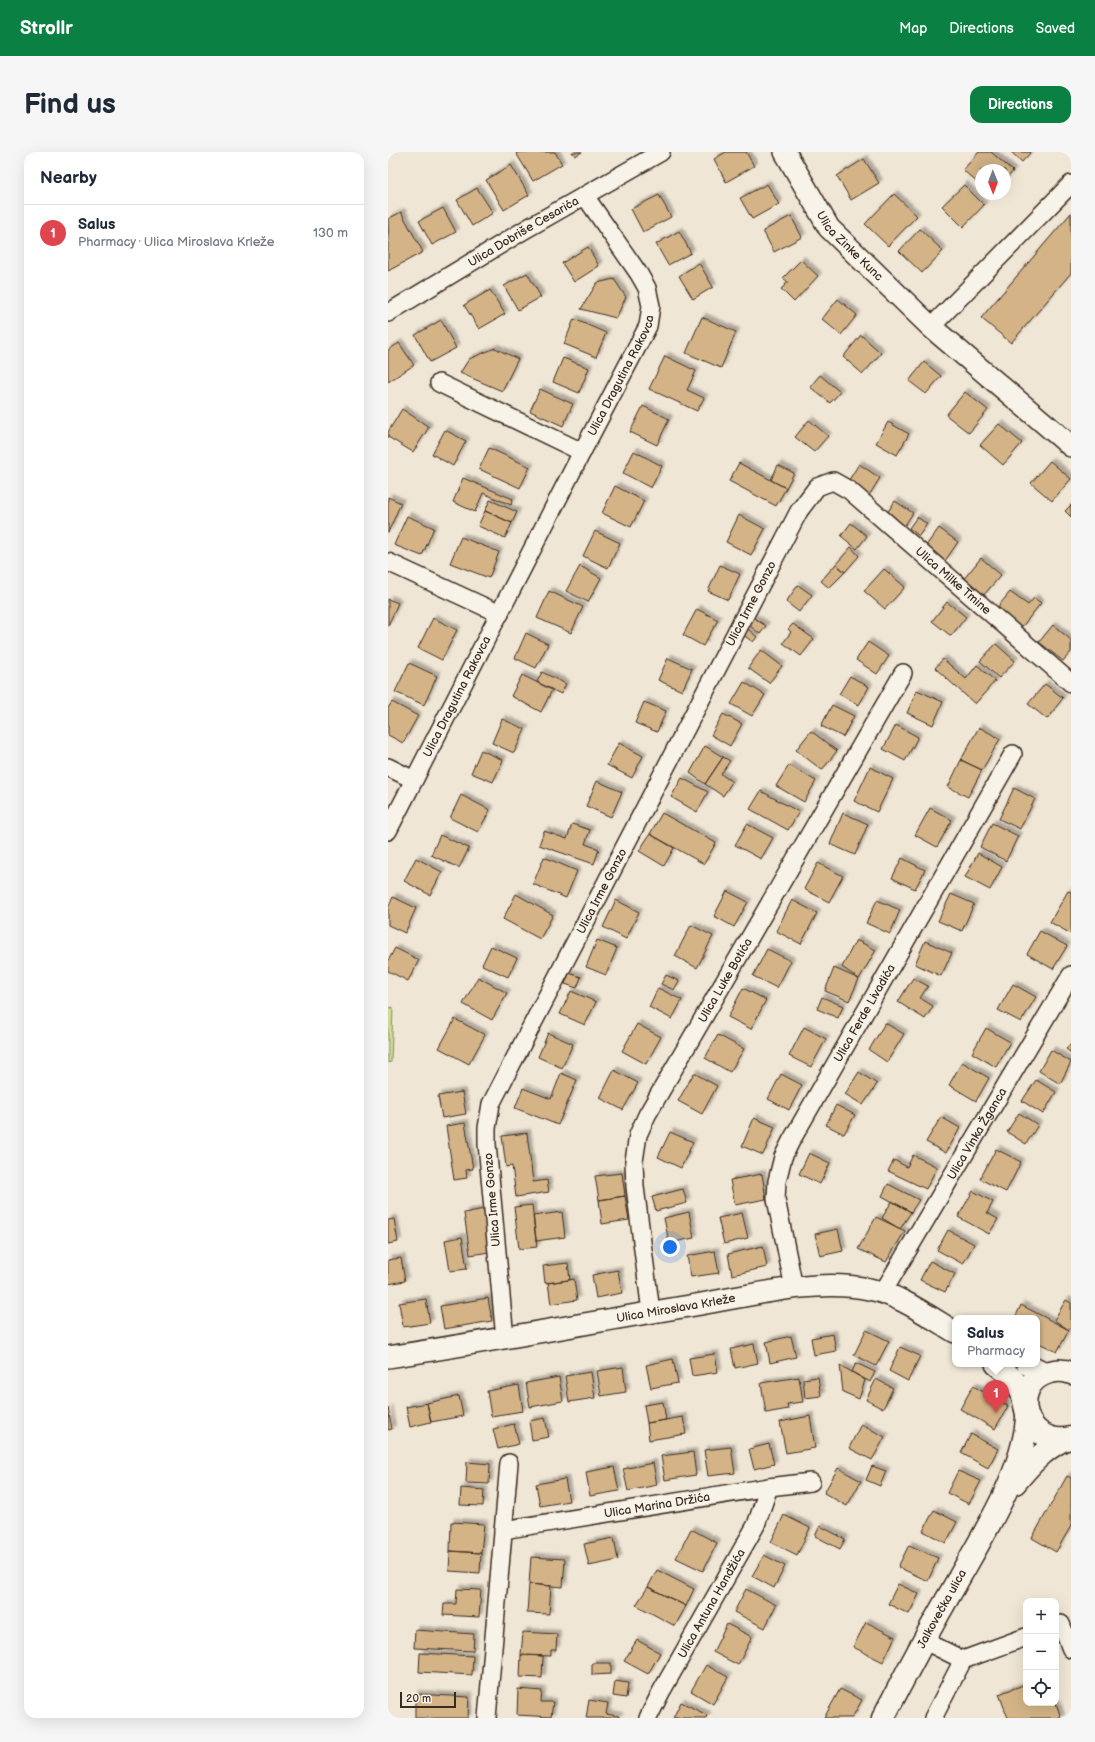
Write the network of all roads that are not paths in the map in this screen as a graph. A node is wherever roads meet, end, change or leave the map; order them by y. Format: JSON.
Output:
{"nodes":[{"id":1,"x":661,"y":152,"type":"edge"},
{"id":2,"x":785,"y":152,"type":"edge"},
{"id":3,"x":1071,"y":184,"type":"edge"},
{"id":4,"x":585,"y":196,"type":"junction"},
{"id":5,"x":388,"y":314,"type":"edge"},
{"id":6,"x":931,"y":327,"type":"junction"},
{"id":7,"x":439,"y":383,"type":"dead end"},
{"id":8,"x":1071,"y":446,"type":"edge"},
{"id":9,"x":582,"y":452,"type":"junction"},
{"id":10,"x":833,"y":481,"type":"joint"},
{"id":11,"x":388,"y":562,"type":"edge"},
{"id":12,"x":500,"y":614,"type":"junction"},
{"id":13,"x":904,"y":673,"type":"dead end"},
{"id":14,"x":1071,"y":683,"type":"edge"},
{"id":15,"x":1014,"y":754,"type":"dead end"},
{"id":16,"x":388,"y":767,"type":"edge"},
{"id":17,"x":414,"y":780,"type":"junction"},
{"id":18,"x":388,"y":831,"type":"edge"},
{"id":19,"x":1071,"y":975,"type":"edge"},
{"id":20,"x":794,"y":1288,"type":"junction"},
{"id":21,"x":882,"y":1292,"type":"junction"},
{"id":22,"x":651,"y":1312,"type":"junction"},
{"id":23,"x":952,"y":1330,"type":"edge"},
{"id":24,"x":505,"y":1339,"type":"junction"},
{"id":25,"x":388,"y":1356,"type":"edge"},
{"id":26,"x":1000,"y":1367,"type":"edge"},
{"id":27,"x":1054,"y":1368,"type":"edge"},
{"id":28,"x":1026,"y":1412,"type":"junction"},
{"id":29,"x":1067,"y":1439,"type":"edge"},
{"id":30,"x":509,"y":1463,"type":"dead end"},
{"id":31,"x":811,"y":1482,"type":"dead end"},
{"id":32,"x":769,"y":1487,"type":"junction"},
{"id":33,"x":1002,"y":1500,"type":"junction"},
{"id":34,"x":503,"y":1530,"type":"junction"},
{"id":35,"x":1063,"y":1623,"type":"edge"},
{"id":36,"x":1023,"y":1638,"type":"edge"},
{"id":37,"x":923,"y":1640,"type":"junction"},
{"id":38,"x":1071,"y":1649,"type":"edge"},
{"id":39,"x":963,"y":1660,"type":"junction"},
{"id":40,"x":487,"y":1718,"type":"edge"},
{"id":41,"x":648,"y":1718,"type":"edge"},
{"id":42,"x":883,"y":1718,"type":"edge"},
{"id":43,"x":933,"y":1718,"type":"edge"}],
"edges":[{"from":1,"to":4,"type":"street","name":"Ulica Dobriše Cesarića"},
{"from":2,"to":6,"type":"street","name":"Ulica Zinke Kunc"},
{"from":3,"to":6,"type":"street"},
{"from":4,"to":5,"type":"street","name":"Ulica Dobriše Cesarića"},
{"from":4,"to":9,"type":"street","name":"Ulica Dragutina Rakovca"},
{"from":6,"to":8,"type":"street","name":"Ulica Zinke Kunc"},
{"from":7,"to":9,"type":"street"},
{"from":9,"to":12,"type":"street","name":"Ulica Dragutina Rakovca"},
{"from":10,"to":14,"type":"street","name":"Ulica Milke Tmine"},
{"from":10,"to":24,"type":"street","name":"Ulica Irme Gonzo"},
{"from":11,"to":12,"type":"street"},
{"from":12,"to":17,"type":"street","name":"Ulica Dragutina Rakovca"},
{"from":13,"to":22,"type":"street","name":"Ulica Luke Botića"},
{"from":15,"to":20,"type":"street","name":"Ulica Ferde Livadića"},
{"from":16,"to":17,"type":"street"},
{"from":17,"to":18,"type":"street","name":"Ulica Dragutina Rakovca"},
{"from":19,"to":21,"type":"street","name":"Ulica Vinka Žganca"},
{"from":20,"to":21,"type":"street","name":"Ulica Miroslava Krleže"},
{"from":20,"to":22,"type":"street","name":"Ulica Miroslava Krleže"},
{"from":21,"to":23,"type":"street","name":"Ulica Miroslava Krleže"},
{"from":22,"to":24,"type":"street","name":"Ulica Miroslava Krleže"},
{"from":24,"to":25,"type":"street","name":"Ulica Miroslava Krleže"},
{"from":26,"to":28,"type":"street"},
{"from":27,"to":28,"type":"main road","name":"Jalkovečka ulica"},
{"from":28,"to":29,"type":"main road"},
{"from":28,"to":33,"type":"main road","name":"Jalkovečka ulica"},
{"from":29,"to":33,"type":"main road","name":"Jalkovečka ulica"},
{"from":30,"to":34,"type":"street"},
{"from":31,"to":32,"type":"street","name":"Ulica Marina Držića"},
{"from":32,"to":34,"type":"street","name":"Ulica Marina Držića"},
{"from":32,"to":41,"type":"street","name":"Ulica Antuna Handžića"},
{"from":33,"to":37,"type":"main road","name":"Jalkovečka ulica"},
{"from":34,"to":40,"type":"street"},
{"from":35,"to":38,"type":"street"},
{"from":36,"to":39,"type":"street"},
{"from":37,"to":39,"type":"street"},
{"from":37,"to":42,"type":"main road","name":"Jalkovečka ulica"},
{"from":39,"to":43,"type":"street"}]}
